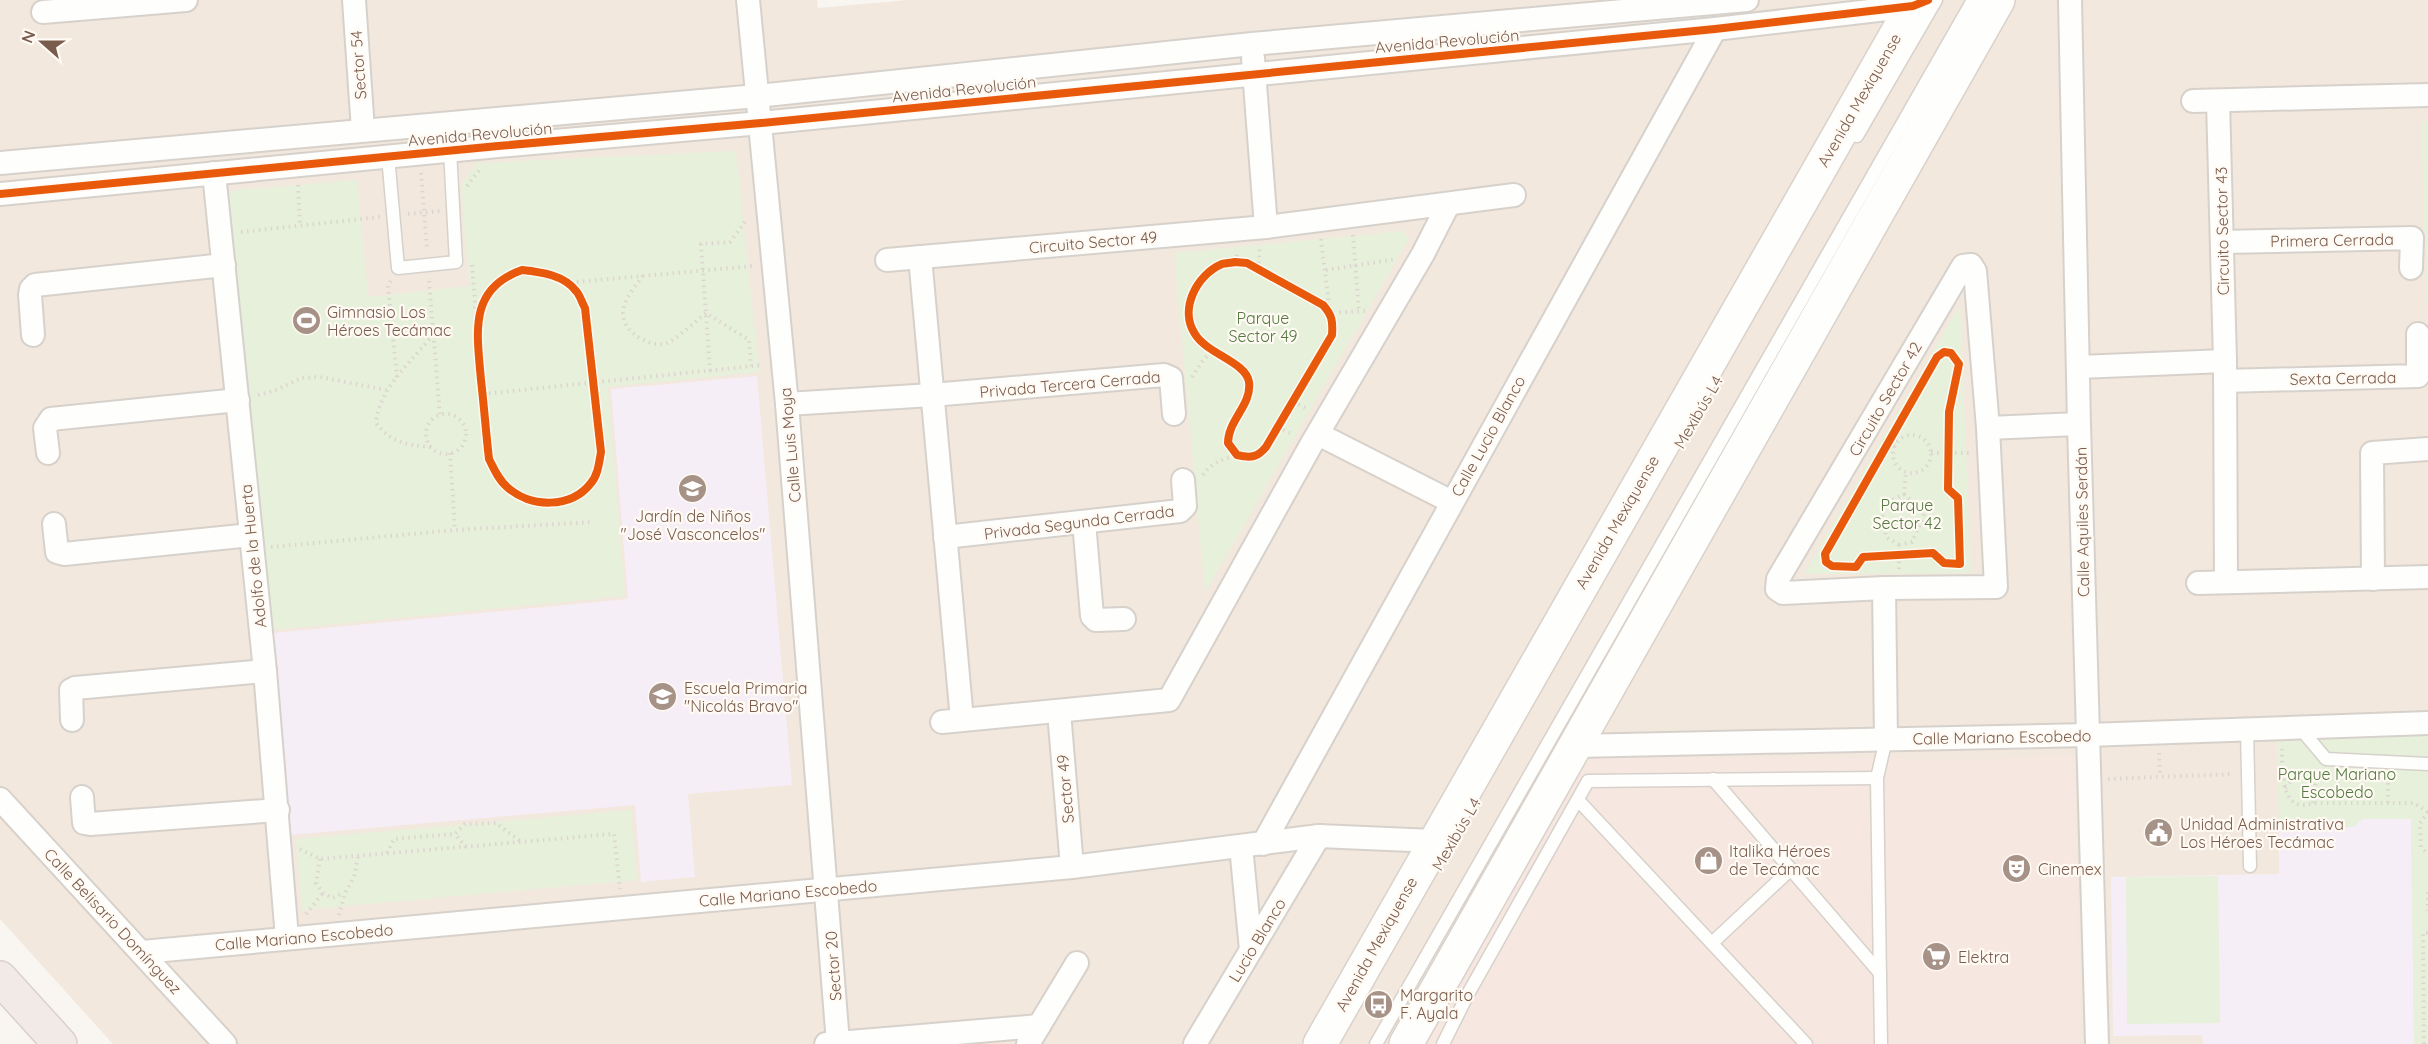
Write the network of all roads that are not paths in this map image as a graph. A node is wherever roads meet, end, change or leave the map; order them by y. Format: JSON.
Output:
{"nodes":[{"id":1,"x":186,"y":0,"type":"edge"},
{"id":2,"x":354,"y":0,"type":"edge"},
{"id":3,"x":748,"y":0,"type":"edge"},
{"id":4,"x":1747,"y":0,"type":"edge"},
{"id":5,"x":1973,"y":0,"type":"edge"},
{"id":6,"x":1998,"y":0,"type":"edge"},
{"id":7,"x":2070,"y":0,"type":"edge"},
{"id":8,"x":1713,"y":2,"type":"edge"},
{"id":9,"x":1923,"y":2,"type":"edge"},
{"id":10,"x":70,"y":5,"type":"edge"},
{"id":11,"x":43,"y":12,"type":"dead end"},
{"id":12,"x":1715,"y":29,"type":"junction"},
{"id":13,"x":1252,"y":44,"type":"junction"},
{"id":14,"x":1254,"y":73,"type":"junction"},
{"id":15,"x":2428,"y":95,"type":"edge"},
{"id":16,"x":757,"y":96,"type":"junction"},
{"id":17,"x":2193,"y":101,"type":"dead end"},
{"id":18,"x":2218,"y":101,"type":"junction"},
{"id":19,"x":761,"y":123,"type":"junction"},
{"id":20,"x":363,"y":130,"type":"junction"},
{"id":21,"x":1852,"y":144,"type":"dead end"},
{"id":22,"x":450,"y":150,"type":"junction"},
{"id":23,"x":388,"y":156,"type":"junction"},
{"id":24,"x":0,"y":163,"type":"edge"},
{"id":25,"x":214,"y":173,"type":"junction"},
{"id":26,"x":0,"y":194,"type":"edge"},
{"id":27,"x":1514,"y":195,"type":"dead end"},
{"id":28,"x":1448,"y":205,"type":"junction"},
{"id":29,"x":1266,"y":227,"type":"junction"},
{"id":30,"x":2223,"y":242,"type":"junction"},
{"id":31,"x":920,"y":257,"type":"junction"},
{"id":32,"x":887,"y":260,"type":"dead end"},
{"id":33,"x":224,"y":265,"type":"junction"},
{"id":34,"x":2411,"y":268,"type":"dead end"},
{"id":35,"x":2418,"y":333,"type":"dead end"},
{"id":36,"x":33,"y":335,"type":"dead end"},
{"id":37,"x":2079,"y":367,"type":"junction"},
{"id":38,"x":2225,"y":371,"type":"junction"},
{"id":39,"x":932,"y":395,"type":"junction"},
{"id":40,"x":238,"y":400,"type":"junction"},
{"id":41,"x":787,"y":404,"type":"junction"},
{"id":42,"x":1174,"y":414,"type":"dead end"},
{"id":43,"x":2079,"y":424,"type":"junction"},
{"id":44,"x":1988,"y":428,"type":"junction"},
{"id":45,"x":1318,"y":434,"type":"junction"},
{"id":46,"x":2428,"y":449,"type":"edge"},
{"id":47,"x":48,"y":453,"type":"dead end"},
{"id":48,"x":1183,"y":485,"type":"road end"},
{"id":49,"x":1452,"y":502,"type":"junction"},
{"id":50,"x":1084,"y":522,"type":"junction"},
{"id":51,"x":54,"y":524,"type":"dead end"},
{"id":52,"x":945,"y":537,"type":"junction"},
{"id":53,"x":252,"y":542,"type":"junction"},
{"id":54,"x":2428,"y":577,"type":"edge"},
{"id":55,"x":2373,"y":579,"type":"junction"},
{"id":56,"x":2226,"y":582,"type":"junction"},
{"id":57,"x":2198,"y":583,"type":"dead end"},
{"id":58,"x":1891,"y":588,"type":"junction"},
{"id":59,"x":1124,"y":619,"type":"dead end"},
{"id":60,"x":265,"y":671,"type":"junction"},
{"id":61,"x":1059,"y":712,"type":"junction"},
{"id":62,"x":72,"y":720,"type":"dead end"},
{"id":63,"x":2428,"y":723,"type":"edge"},
{"id":64,"x":2291,"y":727,"type":"junction"},
{"id":65,"x":2247,"y":729,"type":"junction"},
{"id":66,"x":2087,"y":735,"type":"junction"},
{"id":67,"x":1886,"y":739,"type":"junction"},
{"id":68,"x":1576,"y":746,"type":"junction"},
{"id":69,"x":2428,"y":764,"type":"edge"},
{"id":70,"x":1877,"y":778,"type":"junction"},
{"id":71,"x":1713,"y":779,"type":"junction"},
{"id":72,"x":82,"y":797,"type":"dead end"},
{"id":73,"x":0,"y":799,"type":"edge"},
{"id":74,"x":1578,"y":800,"type":"junction"},
{"id":75,"x":278,"y":810,"type":"junction"},
{"id":76,"x":1545,"y":830,"type":"junction"},
{"id":77,"x":1319,"y":836,"type":"junction"},
{"id":78,"x":1434,"y":841,"type":"junction"},
{"id":79,"x":1252,"y":845,"type":"junction"},
{"id":80,"x":2250,"y":866,"type":"dead end"},
{"id":81,"x":1071,"y":867,"type":"junction"},
{"id":82,"x":1791,"y":869,"type":"junction"},
{"id":83,"x":827,"y":890,"type":"junction"},
{"id":84,"x":287,"y":938,"type":"junction"},
{"id":85,"x":1712,"y":943,"type":"junction"},
{"id":86,"x":1251,"y":950,"type":"junction"},
{"id":87,"x":142,"y":952,"type":"junction"},
{"id":88,"x":1077,"y":963,"type":"dead end"},
{"id":89,"x":1880,"y":973,"type":"junction"},
{"id":90,"x":0,"y":978,"type":"edge"},
{"id":91,"x":1413,"y":1032,"type":"edge"},
{"id":92,"x":1034,"y":1035,"type":"edge"},
{"id":93,"x":832,"y":1043,"type":"edge"},
{"id":94,"x":1445,"y":1043,"type":"edge"},
{"id":95,"x":60,"y":1044,"type":"edge"},
{"id":96,"x":225,"y":1044,"type":"edge"},
{"id":97,"x":1195,"y":1044,"type":"edge"},
{"id":98,"x":1320,"y":1044,"type":"edge"},
{"id":99,"x":1376,"y":1044,"type":"edge"},
{"id":100,"x":1806,"y":1044,"type":"edge"},
{"id":101,"x":1881,"y":1044,"type":"edge"},
{"id":102,"x":2097,"y":1044,"type":"edge"}],
"edges":[{"from":1,"to":10,"type":"street"},
{"from":2,"to":20,"type":"street","name":"Sector 54"},
{"from":3,"to":16,"type":"street","name":"Calle Luis Moya"},
{"from":4,"to":8,"type":"street","name":"Avenida Revolución"},
{"from":5,"to":99,"type":"lane","name":"Mexibús L4"},
{"from":6,"to":68,"type":"main road"},
{"from":7,"to":37,"type":"street","name":"Calle Aquiles Serdán"},
{"from":8,"to":13,"type":"street","name":"Avenida Revolución"},
{"from":9,"to":12,"type":"street","name":"Avenida Revolución"},
{"from":9,"to":21,"type":"lane"},
{"from":9,"to":78,"type":"main road","name":"Avenida Mexiquense"},
{"from":10,"to":11,"type":"street"},
{"from":12,"to":14,"type":"street","name":"Avenida Revolución"},
{"from":12,"to":49,"type":"street","name":"Calle Lucio Blanco"},
{"from":13,"to":14,"type":"street"},
{"from":13,"to":16,"type":"street","name":"Avenida Revolución"},
{"from":14,"to":19,"type":"street","name":"Avenida Revolución"},
{"from":14,"to":29,"type":"street"},
{"from":15,"to":18,"type":"street"},
{"from":16,"to":19,"type":"street","name":"Calle Luis Moya"},
{"from":16,"to":20,"type":"street","name":"Avenida Revolución"},
{"from":17,"to":18,"type":"street"},
{"from":18,"to":30,"type":"street","name":"Circuito Sector 43"},
{"from":19,"to":22,"type":"street","name":"Avenida Revolución"},
{"from":19,"to":41,"type":"street","name":"Calle Luis Moya"},
{"from":20,"to":24,"type":"street","name":"Avenida Revolución"},
{"from":22,"to":23,"type":"street","name":"Avenida Revolución"},
{"from":22,"to":23,"type":"lane"},
{"from":23,"to":25,"type":"street","name":"Avenida Revolución"},
{"from":25,"to":26,"type":"street","name":"Avenida Revolución"},
{"from":25,"to":33,"type":"street","name":"Adolfo de la Huerta"},
{"from":27,"to":28,"type":"street","name":"Circuito Sector 49"},
{"from":28,"to":29,"type":"street","name":"Circuito Sector 49"},
{"from":28,"to":45,"type":"street"},
{"from":29,"to":31,"type":"street","name":"Circuito Sector 49"},
{"from":30,"to":34,"type":"street","name":"Primera Cerrada"},
{"from":30,"to":38,"type":"street","name":"Circuito Sector 43"},
{"from":31,"to":32,"type":"street","name":"Circuito Sector 49"},
{"from":31,"to":39,"type":"street"},
{"from":33,"to":36,"type":"street"},
{"from":33,"to":40,"type":"street","name":"Adolfo de la Huerta"},
{"from":35,"to":38,"type":"street","name":"Sexta Cerrada"},
{"from":37,"to":38,"type":"street"},
{"from":37,"to":43,"type":"street","name":"Calle Aquiles Serdán"},
{"from":38,"to":56,"type":"street","name":"Circuito Sector 43"},
{"from":39,"to":41,"type":"street"},
{"from":39,"to":42,"type":"street","name":"Privada Tercera Cerrada"},
{"from":39,"to":52,"type":"street"},
{"from":40,"to":47,"type":"street"},
{"from":40,"to":53,"type":"street","name":"Adolfo de la Huerta"},
{"from":41,"to":83,"type":"street","name":"Calle Luis Moya"},
{"from":43,"to":44,"type":"street"},
{"from":43,"to":66,"type":"street","name":"Calle Aquiles Serdán"},
{"from":44,"to":58,"type":"street","name":"Circuito Sector 42"},
{"from":44,"to":58,"type":"street","name":"Circuito Sector 42"},
{"from":45,"to":49,"type":"street"},
{"from":45,"to":61,"type":"street"},
{"from":46,"to":55,"type":"street"},
{"from":48,"to":50,"type":"street","name":"Privada Segunda Cerrada"},
{"from":49,"to":79,"type":"street","name":"Calle Lucio Blanco"},
{"from":50,"to":52,"type":"street","name":"Privada Segunda Cerrada"},
{"from":50,"to":59,"type":"street"},
{"from":51,"to":53,"type":"street"},
{"from":52,"to":61,"type":"street"},
{"from":53,"to":60,"type":"street","name":"Adolfo de la Huerta"},
{"from":54,"to":55,"type":"street"},
{"from":55,"to":56,"type":"street"},
{"from":56,"to":57,"type":"street"},
{"from":58,"to":67,"type":"street"},
{"from":60,"to":62,"type":"street"},
{"from":60,"to":75,"type":"street","name":"Adolfo de la Huerta"},
{"from":61,"to":81,"type":"street","name":"Sector 49"},
{"from":63,"to":64,"type":"street","name":"Calle Mariano Escobedo"},
{"from":64,"to":65,"type":"street","name":"Calle Mariano Escobedo"},
{"from":64,"to":69,"type":"lane"},
{"from":65,"to":66,"type":"street","name":"Calle Mariano Escobedo"},
{"from":65,"to":80,"type":"lane"},
{"from":66,"to":67,"type":"street","name":"Calle Mariano Escobedo"},
{"from":66,"to":102,"type":"street","name":"Calle Aquiles Serdán"},
{"from":67,"to":68,"type":"street","name":"Calle Mariano Escobedo"},
{"from":67,"to":70,"type":"lane"},
{"from":68,"to":76,"type":"main road"},
{"from":70,"to":71,"type":"lane"},
{"from":70,"to":89,"type":"lane"},
{"from":71,"to":74,"type":"lane"},
{"from":71,"to":82,"type":"lane"},
{"from":72,"to":75,"type":"street"},
{"from":73,"to":87,"type":"street","name":"Calle Belisario Domínguez"},
{"from":74,"to":76,"type":"lane"},
{"from":74,"to":85,"type":"lane"},
{"from":75,"to":84,"type":"street","name":"Adolfo de la Huerta"},
{"from":76,"to":91,"type":"main road"},
{"from":76,"to":94,"type":"lane"},
{"from":77,"to":78,"type":"street","name":"Calle Mariano Escobedo"},
{"from":77,"to":79,"type":"street","name":"Calle Mariano Escobedo"},
{"from":77,"to":86,"type":"street","name":"Lucio Blanco"},
{"from":78,"to":98,"type":"main road","name":"Avenida Mexiquense"},
{"from":79,"to":81,"type":"street","name":"Calle Mariano Escobedo"},
{"from":79,"to":86,"type":"street"},
{"from":81,"to":83,"type":"street","name":"Calle Mariano Escobedo"},
{"from":82,"to":85,"type":"lane"},
{"from":82,"to":89,"type":"lane"},
{"from":83,"to":84,"type":"street","name":"Calle Mariano Escobedo"},
{"from":83,"to":93,"type":"street","name":"Sector 20"},
{"from":84,"to":87,"type":"street","name":"Calle Mariano Escobedo"},
{"from":85,"to":100,"type":"lane"},
{"from":86,"to":97,"type":"street","name":"Lucio Blanco"},
{"from":87,"to":96,"type":"street","name":"Calle Belisario Domínguez"},
{"from":88,"to":92,"type":"street","name":"Sector 20"},
{"from":89,"to":101,"type":"lane"},
{"from":90,"to":95,"type":"highway"},
{"from":91,"to":94,"type":"lane"},
{"from":92,"to":93,"type":"street","name":"Sector 20"}]}
